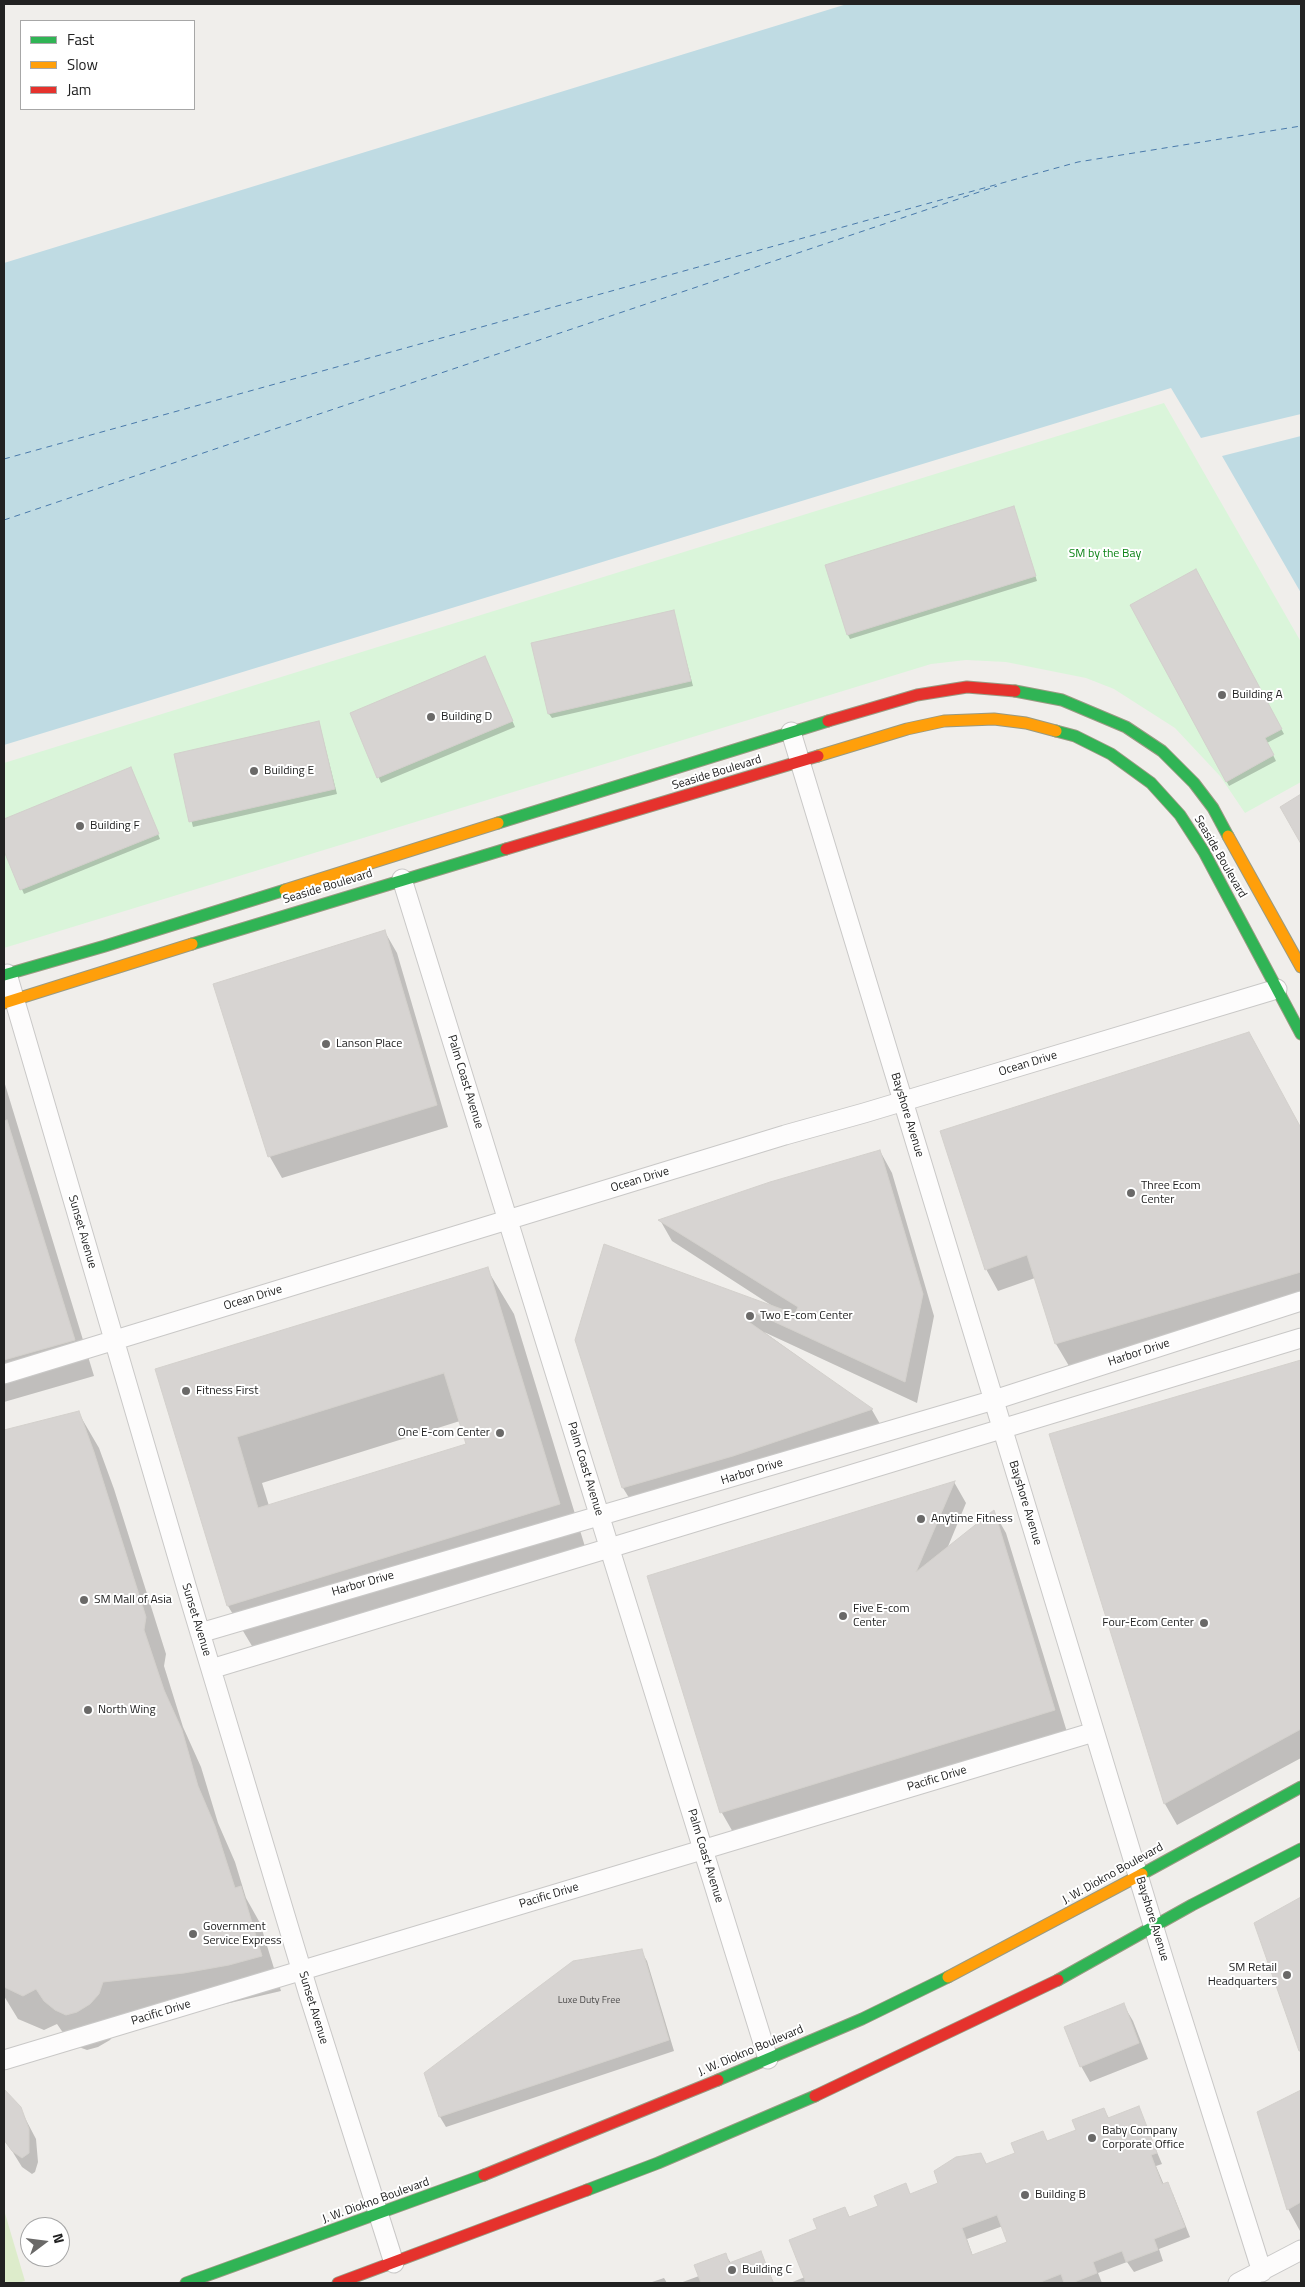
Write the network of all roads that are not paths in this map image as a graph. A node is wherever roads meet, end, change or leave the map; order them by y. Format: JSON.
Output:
{"nodes":[{"id":1,"x":791,"y":732,"type":"junction"},
{"id":2,"x":800,"y":761,"type":"junction"},
{"id":3,"x":402,"y":879,"type":"junction"},
{"id":4,"x":1301,"y":967,"type":"edge"},
{"id":5,"x":5,"y":975,"type":"edge"},
{"id":6,"x":1277,"y":989,"type":"junction"},
{"id":7,"x":9,"y":1001,"type":"edge"},
{"id":8,"x":1301,"y":1034,"type":"edge"},
{"id":9,"x":903,"y":1102,"type":"junction"},
{"id":10,"x":507,"y":1220,"type":"junction"},
{"id":11,"x":1301,"y":1301,"type":"edge"},
{"id":12,"x":1301,"y":1338,"type":"edge"},
{"id":13,"x":113,"y":1340,"type":"junction"},
{"id":14,"x":4,"y":1374,"type":"edge"},
{"id":15,"x":994,"y":1400,"type":"junction"},
{"id":16,"x":1003,"y":1430,"type":"junction"},
{"id":17,"x":600,"y":1517,"type":"junction"},
{"id":18,"x":609,"y":1548,"type":"junction"},
{"id":19,"x":200,"y":1633,"type":"junction"},
{"id":20,"x":211,"y":1669,"type":"junction"},
{"id":21,"x":1094,"y":1732,"type":"junction"},
{"id":22,"x":1301,"y":1787,"type":"edge"},
{"id":23,"x":703,"y":1849,"type":"junction"},
{"id":24,"x":1301,"y":1849,"type":"edge"},
{"id":25,"x":1138,"y":1875,"type":"junction"},
{"id":26,"x":1154,"y":1926,"type":"junction"},
{"id":27,"x":302,"y":1971,"type":"junction"},
{"id":28,"x":768,"y":2059,"type":"junction"},
{"id":29,"x":4,"y":2060,"type":"edge"},
{"id":30,"x":379,"y":2215,"type":"junction"},
{"id":31,"x":1301,"y":2250,"type":"edge"},
{"id":32,"x":394,"y":2263,"type":"junction"},
{"id":33,"x":1262,"y":2272,"type":"junction"},
{"id":34,"x":186,"y":2283,"type":"edge"},
{"id":35,"x":338,"y":2283,"type":"edge"},
{"id":36,"x":1238,"y":2283,"type":"edge"}],
"edges":[{"from":1,"to":2,"type":"street","name":"Bayshore Avenue"},
{"from":1,"to":4,"type":"street","name":"Seaside Boulevard"},
{"from":1,"to":5,"type":"street","name":"Seaside Boulevard"},
{"from":2,"to":3,"type":"street","name":"Seaside Boulevard"},
{"from":2,"to":6,"type":"street","name":"Seaside Boulevard"},
{"from":2,"to":9,"type":"street","name":"Bayshore Avenue"},
{"from":3,"to":7,"type":"street","name":"Seaside Boulevard"},
{"from":3,"to":10,"type":"street","name":"Palm Coast Avenue"},
{"from":5,"to":7,"type":"street","name":"Sunset Avenue"},
{"from":6,"to":8,"type":"street","name":"Seaside Boulevard"},
{"from":6,"to":9,"type":"street","name":"Ocean Drive"},
{"from":7,"to":13,"type":"street","name":"Sunset Avenue"},
{"from":9,"to":10,"type":"street","name":"Ocean Drive"},
{"from":9,"to":15,"type":"street","name":"Bayshore Avenue"},
{"from":10,"to":13,"type":"street","name":"Ocean Drive"},
{"from":10,"to":17,"type":"street","name":"Palm Coast Avenue"},
{"from":11,"to":15,"type":"street","name":"Harbor Drive"},
{"from":12,"to":16,"type":"street"},
{"from":13,"to":14,"type":"street","name":"Ocean Drive"},
{"from":13,"to":19,"type":"street","name":"Sunset Avenue"},
{"from":15,"to":16,"type":"street","name":"Bayshore Avenue"},
{"from":15,"to":17,"type":"street","name":"Harbor Drive"},
{"from":16,"to":18,"type":"street"},
{"from":16,"to":21,"type":"street","name":"Bayshore Avenue"},
{"from":17,"to":18,"type":"street","name":"Palm Coast Avenue"},
{"from":17,"to":19,"type":"street","name":"Harbor Drive"},
{"from":18,"to":20,"type":"street"},
{"from":18,"to":23,"type":"street","name":"Palm Coast Avenue"},
{"from":19,"to":20,"type":"street","name":"Sunset Avenue"},
{"from":20,"to":27,"type":"street","name":"Sunset Avenue"},
{"from":21,"to":23,"type":"street","name":"Pacific Drive"},
{"from":21,"to":25,"type":"street","name":"Bayshore Avenue"},
{"from":22,"to":25,"type":"street","name":"J. W. Diokno Boulevard"},
{"from":23,"to":27,"type":"street","name":"Pacific Drive"},
{"from":23,"to":28,"type":"street","name":"Palm Coast Avenue"},
{"from":24,"to":26,"type":"street"},
{"from":25,"to":26,"type":"street","name":"Bayshore Avenue"},
{"from":25,"to":28,"type":"street","name":"J. W. Diokno Boulevard"},
{"from":26,"to":32,"type":"street"},
{"from":26,"to":33,"type":"street","name":"Bayshore Avenue"},
{"from":27,"to":29,"type":"street","name":"Pacific Drive"},
{"from":27,"to":30,"type":"street","name":"Sunset Avenue"},
{"from":28,"to":30,"type":"street","name":"J. W. Diokno Boulevard"},
{"from":30,"to":32,"type":"street","name":"Sunset Avenue"},
{"from":30,"to":34,"type":"street","name":"J. W. Diokno Boulevard"},
{"from":31,"to":33,"type":"street"},
{"from":32,"to":35,"type":"street"},
{"from":33,"to":36,"type":"street"}]}
